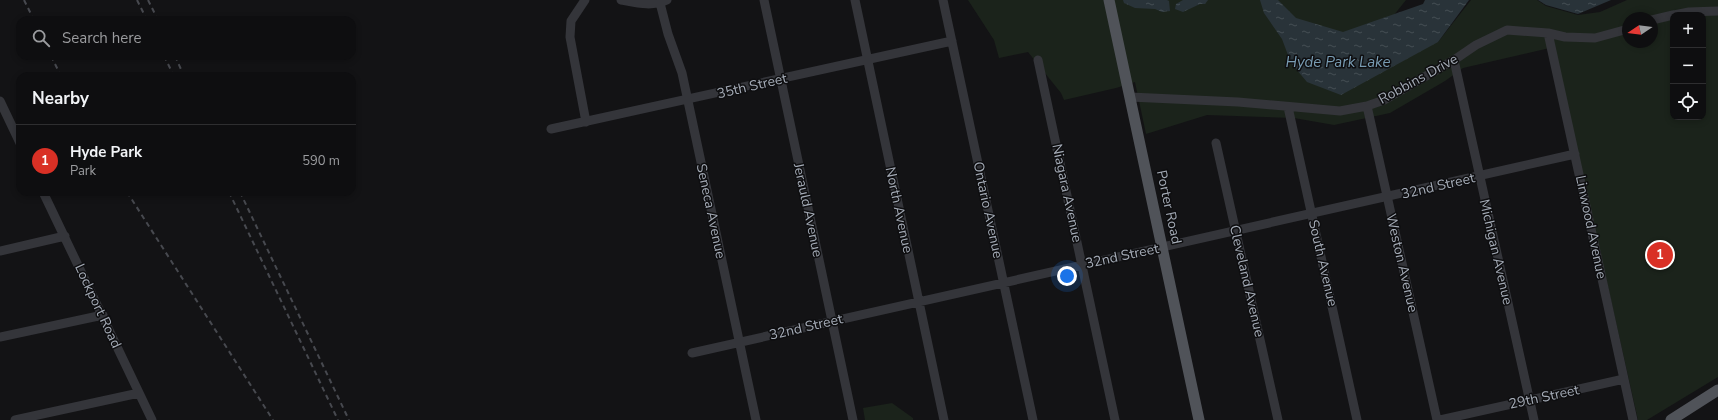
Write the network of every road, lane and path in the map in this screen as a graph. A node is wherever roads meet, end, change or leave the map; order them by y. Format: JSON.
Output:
{"nodes":[{"id":1,"x":585,"y":0,"type":"edge"},
{"id":2,"x":621,"y":0,"type":"edge"},
{"id":3,"x":764,"y":0,"type":"edge"},
{"id":4,"x":855,"y":0,"type":"edge"},
{"id":5,"x":943,"y":0,"type":"edge"},
{"id":6,"x":1109,"y":0,"type":"edge"},
{"id":7,"x":664,"y":2,"type":"edge"},
{"id":8,"x":1718,"y":11,"type":"edge"},
{"id":9,"x":1689,"y":12,"type":"edge"},
{"id":10,"x":1670,"y":16,"type":"edge"},
{"id":11,"x":1658,"y":19,"type":"edge"},
{"id":12,"x":1622,"y":31,"type":"edge"},
{"id":13,"x":1548,"y":33,"type":"junction"},
{"id":14,"x":952,"y":41,"type":"junction"},
{"id":15,"x":867,"y":59,"type":"junction"},
{"id":16,"x":1038,"y":60,"type":"dead end"},
{"id":17,"x":1454,"y":60,"type":"junction"},
{"id":18,"x":781,"y":79,"type":"junction"},
{"id":19,"x":1130,"y":97,"type":"junction"},
{"id":20,"x":688,"y":100,"type":"junction"},
{"id":21,"x":0,"y":101,"type":"edge"},
{"id":22,"x":1367,"y":106,"type":"junction"},
{"id":23,"x":1288,"y":107,"type":"junction"},
{"id":24,"x":586,"y":122,"type":"junction"},
{"id":25,"x":551,"y":130,"type":"dead end"},
{"id":26,"x":16,"y":135,"type":"edge"},
{"id":27,"x":1216,"y":143,"type":"dead end"},
{"id":28,"x":1575,"y":154,"type":"junction"},
{"id":29,"x":1479,"y":176,"type":"junction"},
{"id":30,"x":45,"y":196,"type":"edge"},
{"id":31,"x":1387,"y":197,"type":"junction"},
{"id":32,"x":1312,"y":214,"type":"junction"},
{"id":33,"x":1236,"y":231,"type":"junction"},
{"id":34,"x":65,"y":236,"type":"junction"},
{"id":35,"x":1162,"y":247,"type":"junction"},
{"id":36,"x":0,"y":251,"type":"edge"},
{"id":37,"x":1082,"y":264,"type":"junction"},
{"id":38,"x":1003,"y":282,"type":"junction"},
{"id":39,"x":918,"y":302,"type":"junction"},
{"id":40,"x":102,"y":315,"type":"junction"},
{"id":41,"x":832,"y":322,"type":"junction"},
{"id":42,"x":0,"y":337,"type":"edge"},
{"id":43,"x":739,"y":342,"type":"junction"},
{"id":44,"x":692,"y":353,"type":"dead end"},
{"id":45,"x":1624,"y":379,"type":"junction"},
{"id":46,"x":1718,"y":390,"type":"edge"},
{"id":47,"x":139,"y":393,"type":"junction"},
{"id":48,"x":1530,"y":400,"type":"junction"},
{"id":49,"x":15,"y":420,"type":"edge"},
{"id":50,"x":152,"y":420,"type":"edge"},
{"id":51,"x":756,"y":420,"type":"edge"},
{"id":52,"x":852,"y":420,"type":"edge"},
{"id":53,"x":944,"y":420,"type":"edge"},
{"id":54,"x":1033,"y":420,"type":"edge"},
{"id":55,"x":1115,"y":420,"type":"edge"},
{"id":56,"x":1199,"y":420,"type":"edge"},
{"id":57,"x":1278,"y":420,"type":"edge"},
{"id":58,"x":1357,"y":420,"type":"edge"},
{"id":59,"x":1437,"y":420,"type":"edge"},
{"id":60,"x":1440,"y":420,"type":"edge"},
{"id":61,"x":1534,"y":420,"type":"edge"},
{"id":62,"x":1632,"y":420,"type":"edge"},
{"id":63,"x":1671,"y":420,"type":"edge"}],
"edges":[{"from":1,"to":24,"type":"street"},
{"from":2,"to":7,"type":"street"},
{"from":3,"to":18,"type":"street","name":"Jerauld Avenue"},
{"from":4,"to":15,"type":"street","name":"North Avenue"},
{"from":5,"to":14,"type":"street","name":"Ontario Avenue"},
{"from":6,"to":19,"type":"main road","name":"Porter Road"},
{"from":7,"to":20,"type":"street","name":"Seneca Avenue"},
{"from":8,"to":9,"type":"street"},
{"from":10,"to":11,"type":"street"},
{"from":12,"to":13,"type":"street","name":"Robbins Drive"},
{"from":13,"to":17,"type":"street","name":"Robbins Drive"},
{"from":13,"to":28,"type":"street","name":"Linwood Avenue"},
{"from":14,"to":15,"type":"street","name":"35th Street"},
{"from":14,"to":38,"type":"street","name":"Ontario Avenue"},
{"from":15,"to":18,"type":"street","name":"35th Street"},
{"from":15,"to":39,"type":"street","name":"North Avenue"},
{"from":16,"to":37,"type":"street","name":"Niagara Avenue"},
{"from":17,"to":22,"type":"street","name":"Robbins Drive"},
{"from":17,"to":29,"type":"street","name":"Michigan Avenue"},
{"from":18,"to":20,"type":"street","name":"35th Street"},
{"from":18,"to":41,"type":"street","name":"Jerauld Avenue"},
{"from":19,"to":23,"type":"street","name":"Robbins Drive"},
{"from":19,"to":35,"type":"main road","name":"Porter Road"},
{"from":20,"to":24,"type":"street","name":"35th Street"},
{"from":20,"to":43,"type":"street","name":"Seneca Avenue"},
{"from":21,"to":26,"type":"street"},
{"from":22,"to":23,"type":"street","name":"Robbins Drive"},
{"from":22,"to":31,"type":"street","name":"Weston Avenue"},
{"from":23,"to":32,"type":"street","name":"South Avenue"},
{"from":24,"to":25,"type":"street","name":"35th Street"},
{"from":27,"to":33,"type":"street","name":"Cleveland Avenue"},
{"from":28,"to":29,"type":"street","name":"32nd Street"},
{"from":28,"to":45,"type":"street","name":"Linwood Avenue"},
{"from":29,"to":31,"type":"street","name":"32nd Street"},
{"from":29,"to":48,"type":"street","name":"Michigan Avenue"},
{"from":30,"to":34,"type":"street","name":"Lockport Road"},
{"from":31,"to":32,"type":"street","name":"32nd Street"},
{"from":31,"to":59,"type":"street","name":"Weston Avenue"},
{"from":32,"to":33,"type":"street","name":"32nd Street"},
{"from":32,"to":58,"type":"street","name":"South Avenue"},
{"from":33,"to":35,"type":"street","name":"32nd Street"},
{"from":33,"to":57,"type":"street","name":"Cleveland Avenue"},
{"from":34,"to":36,"type":"street"},
{"from":34,"to":40,"type":"street","name":"Lockport Road"},
{"from":35,"to":37,"type":"street","name":"32nd Street"},
{"from":35,"to":56,"type":"main road","name":"Porter Road"},
{"from":37,"to":38,"type":"street","name":"32nd Street"},
{"from":37,"to":55,"type":"street","name":"Niagara Avenue"},
{"from":38,"to":39,"type":"street","name":"32nd Street"},
{"from":38,"to":54,"type":"street","name":"Ontario Avenue"},
{"from":39,"to":41,"type":"street","name":"32nd Street"},
{"from":39,"to":53,"type":"street","name":"North Avenue"},
{"from":40,"to":42,"type":"street"},
{"from":40,"to":47,"type":"street","name":"Lockport Road"},
{"from":41,"to":43,"type":"street","name":"32nd Street"},
{"from":41,"to":52,"type":"street","name":"Jerauld Avenue"},
{"from":43,"to":44,"type":"street","name":"32nd Street"},
{"from":43,"to":51,"type":"street","name":"Seneca Avenue"},
{"from":45,"to":48,"type":"street","name":"29th Street"},
{"from":45,"to":62,"type":"street","name":"Linwood Avenue"},
{"from":46,"to":63,"type":"main road"},
{"from":47,"to":49,"type":"street"},
{"from":47,"to":50,"type":"street","name":"Lockport Road"},
{"from":48,"to":60,"type":"street","name":"29th Street"},
{"from":48,"to":61,"type":"street","name":"Michigan Avenue"}]}
